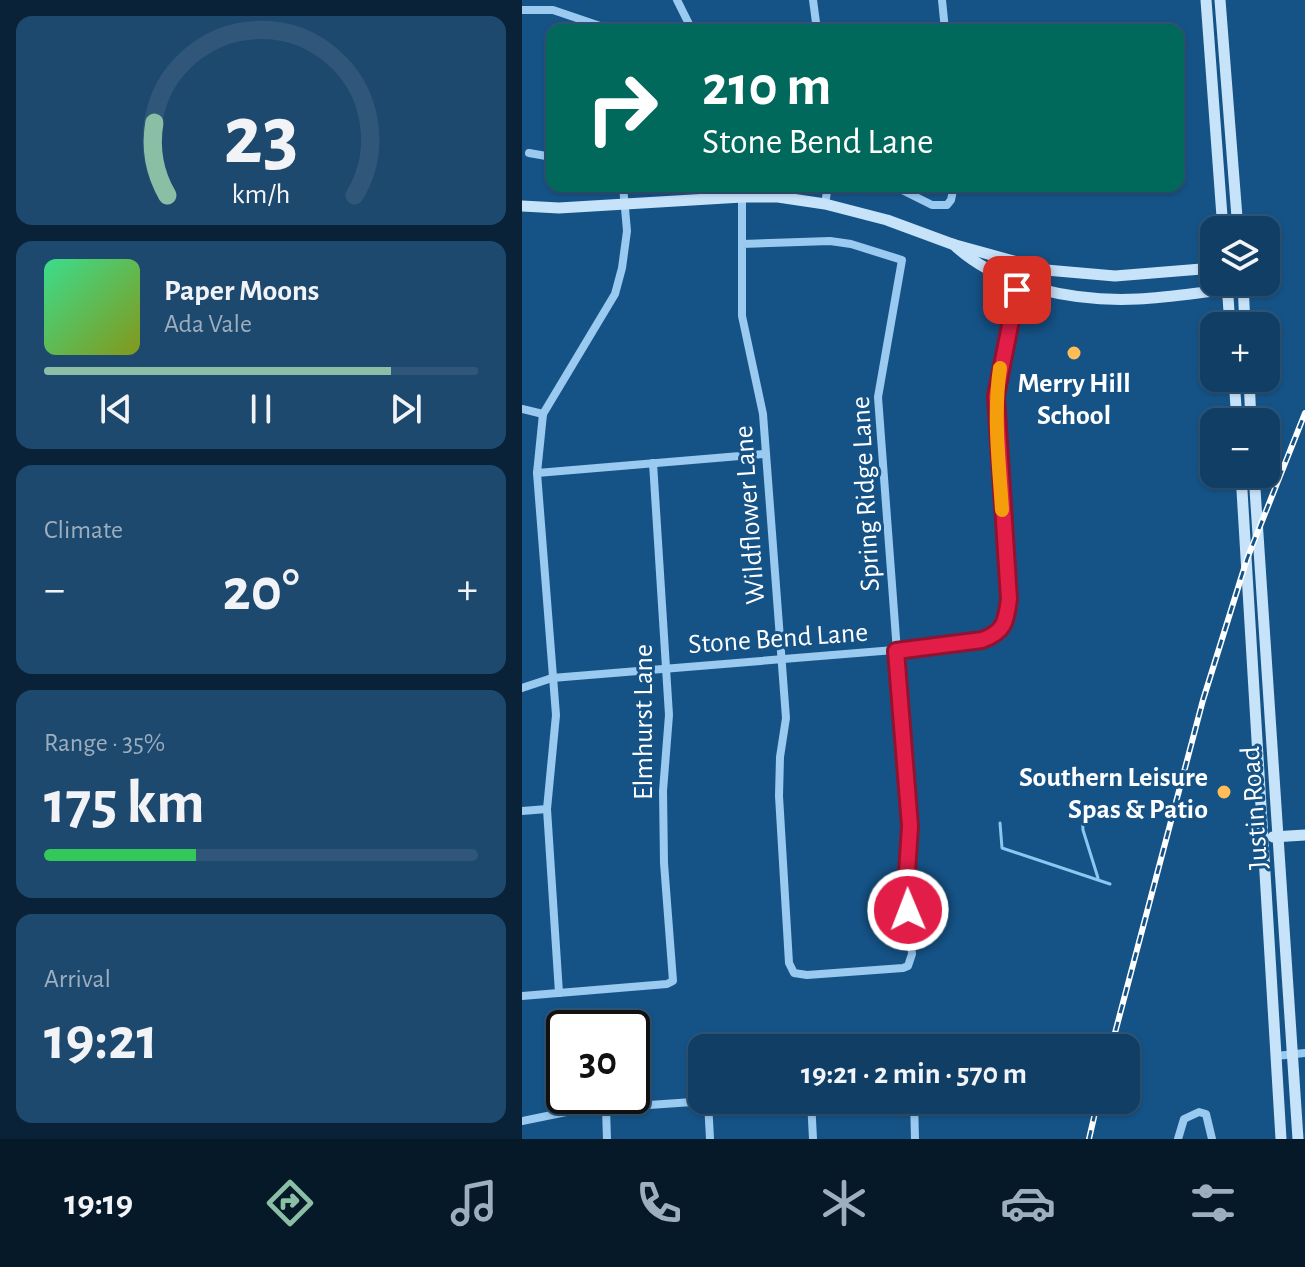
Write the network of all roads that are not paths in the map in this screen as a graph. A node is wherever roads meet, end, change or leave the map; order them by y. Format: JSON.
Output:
{"nodes":[{"id":1,"x":677,"y":0,"type":"edge"},
{"id":2,"x":813,"y":0,"type":"edge"},
{"id":3,"x":942,"y":0,"type":"edge"},
{"id":4,"x":1206,"y":0,"type":"edge"},
{"id":5,"x":1220,"y":0,"type":"edge"},
{"id":6,"x":522,"y":10,"type":"edge"},
{"id":7,"x":594,"y":24,"type":"edge"},
{"id":8,"x":689,"y":24,"type":"edge"},
{"id":9,"x":816,"y":24,"type":"edge"},
{"id":10,"x":944,"y":24,"type":"edge"},
{"id":11,"x":1227,"y":96,"type":"junction"},
{"id":12,"x":1214,"y":97,"type":"junction"},
{"id":13,"x":529,"y":153,"type":"dead end"},
{"id":14,"x":546,"y":156,"type":"edge"},
{"id":15,"x":624,"y":192,"type":"edge"},
{"id":16,"x":827,"y":192,"type":"edge"},
{"id":17,"x":906,"y":192,"type":"edge"},
{"id":18,"x":953,"y":192,"type":"edge"},
{"id":19,"x":742,"y":197,"type":"junction"},
{"id":20,"x":625,"y":204,"type":"junction"},
{"id":21,"x":825,"y":204,"type":"junction"},
{"id":22,"x":522,"y":206,"type":"edge"},
{"id":23,"x":1222,"y":216,"type":"edge"},
{"id":24,"x":1237,"y":216,"type":"edge"},
{"id":25,"x":742,"y":244,"type":"junction"},
{"id":26,"x":952,"y":244,"type":"junction"},
{"id":27,"x":1023,"y":264,"type":"junction"},
{"id":28,"x":1200,"y":269,"type":"edge"},
{"id":29,"x":1115,"y":276,"type":"junction"},
{"id":30,"x":1018,"y":283,"type":"junction"},
{"id":31,"x":1200,"y":290,"type":"edge"},
{"id":32,"x":1117,"y":298,"type":"junction"},
{"id":33,"x":522,"y":409,"type":"edge"},
{"id":34,"x":543,"y":414,"type":"junction"},
{"id":35,"x":764,"y":454,"type":"junction"},
{"id":36,"x":653,"y":463,"type":"junction"},
{"id":37,"x":537,"y":473,"type":"junction"},
{"id":38,"x":1242,"y":488,"type":"edge"},
{"id":39,"x":1255,"y":488,"type":"edge"},
{"id":40,"x":896,"y":651,"type":"junction"},
{"id":41,"x":782,"y":659,"type":"junction"},
{"id":42,"x":667,"y":667,"type":"junction"},
{"id":43,"x":552,"y":678,"type":"junction"},
{"id":44,"x":522,"y":688,"type":"edge"},
{"id":45,"x":547,"y":809,"type":"junction"},
{"id":46,"x":522,"y":811,"type":"edge"},
{"id":47,"x":1305,"y":835,"type":"edge"},
{"id":48,"x":1279,"y":836,"type":"junction"},
{"id":49,"x":1264,"y":837,"type":"junction"},
{"id":50,"x":1270,"y":930,"type":"junction"},
{"id":51,"x":794,"y":973,"type":"joint"},
{"id":52,"x":1288,"y":988,"type":"junction"},
{"id":53,"x":559,"y":993,"type":"junction"},
{"id":54,"x":522,"y":996,"type":"edge"},
{"id":55,"x":1299,"y":1054,"type":"edge"},
{"id":56,"x":1276,"y":1056,"type":"junction"},
{"id":57,"x":688,"y":1102,"type":"edge"},
{"id":58,"x":650,"y":1105,"type":"edge"},
{"id":59,"x":556,"y":1114,"type":"edge"},
{"id":60,"x":606,"y":1114,"type":"edge"},
{"id":61,"x":709,"y":1114,"type":"edge"},
{"id":62,"x":812,"y":1114,"type":"edge"},
{"id":63,"x":914,"y":1114,"type":"edge"},
{"id":64,"x":522,"y":1121,"type":"edge"},
{"id":65,"x":607,"y":1139,"type":"edge"},
{"id":66,"x":710,"y":1139,"type":"edge"},
{"id":67,"x":813,"y":1139,"type":"edge"},
{"id":68,"x":915,"y":1139,"type":"edge"},
{"id":69,"x":1178,"y":1139,"type":"edge"},
{"id":70,"x":1212,"y":1139,"type":"edge"},
{"id":71,"x":1281,"y":1139,"type":"edge"},
{"id":72,"x":1298,"y":1139,"type":"edge"}],
"edges":[{"from":1,"to":8,"type":"street"},
{"from":2,"to":9,"type":"street"},
{"from":3,"to":10,"type":"street"},
{"from":4,"to":12,"type":"main road"},
{"from":5,"to":11,"type":"main road"},
{"from":6,"to":7,"type":"street"},
{"from":11,"to":12,"type":"main road"},
{"from":11,"to":24,"type":"main road"},
{"from":12,"to":23,"type":"main road"},
{"from":13,"to":14,"type":"street"},
{"from":15,"to":20,"type":"street"},
{"from":16,"to":21,"type":"street"},
{"from":17,"to":18,"type":"street"},
{"from":19,"to":20,"type":"main road"},
{"from":19,"to":21,"type":"main road"},
{"from":19,"to":25,"type":"street","name":"Wildflower Lane"},
{"from":20,"to":22,"type":"main road"},
{"from":20,"to":34,"type":"street"},
{"from":21,"to":26,"type":"main road"},
{"from":25,"to":35,"type":"street","name":"Wildflower Lane"},
{"from":25,"to":40,"type":"street","name":"Spring Ridge Lane"},
{"from":26,"to":27,"type":"main road"},
{"from":26,"to":30,"type":"main road"},
{"from":27,"to":29,"type":"main road"},
{"from":27,"to":30,"type":"street","name":"Stone Bend Lane"},
{"from":28,"to":29,"type":"main road"},
{"from":29,"to":32,"type":"main road"},
{"from":30,"to":32,"type":"main road"},
{"from":30,"to":40,"type":"street","name":"Stone Bend Lane"},
{"from":31,"to":32,"type":"main road"},
{"from":33,"to":34,"type":"street"},
{"from":34,"to":37,"type":"street"},
{"from":35,"to":36,"type":"street"},
{"from":35,"to":41,"type":"street","name":"Wildflower Lane"},
{"from":36,"to":37,"type":"street"},
{"from":36,"to":42,"type":"street","name":"Elmhurst Lane"},
{"from":37,"to":43,"type":"street"},
{"from":38,"to":49,"type":"main road","name":"Justin Road"},
{"from":39,"to":48,"type":"main road","name":"Justin Road"},
{"from":40,"to":41,"type":"street","name":"Stone Bend Lane"},
{"from":40,"to":51,"type":"street","name":"Spring Ridge Lane"},
{"from":41,"to":42,"type":"street","name":"Stone Bend Lane"},
{"from":41,"to":51,"type":"street","name":"Wildflower Lane"},
{"from":42,"to":43,"type":"street","name":"Stone Bend Lane"},
{"from":42,"to":53,"type":"street","name":"Elmhurst Lane"},
{"from":43,"to":44,"type":"street","name":"Stone Bend Lane"},
{"from":43,"to":45,"type":"street"},
{"from":45,"to":46,"type":"street"},
{"from":45,"to":53,"type":"street"},
{"from":47,"to":48,"type":"main road"},
{"from":48,"to":49,"type":"main road"},
{"from":48,"to":52,"type":"main road","name":"Justin Road"},
{"from":49,"to":50,"type":"main road","name":"Justin Road"},
{"from":50,"to":52,"type":"main road"},
{"from":50,"to":56,"type":"main road","name":"Justin Road"},
{"from":52,"to":55,"type":"main road","name":"Justin Road"},
{"from":53,"to":54,"type":"street"},
{"from":55,"to":56,"type":"street"},
{"from":55,"to":72,"type":"main road","name":"Justin Road"},
{"from":56,"to":71,"type":"main road","name":"Justin Road"},
{"from":57,"to":58,"type":"street"},
{"from":59,"to":64,"type":"street"},
{"from":60,"to":65,"type":"street"},
{"from":61,"to":66,"type":"street"},
{"from":62,"to":67,"type":"street"},
{"from":63,"to":68,"type":"street"},
{"from":69,"to":70,"type":"street"}]}
